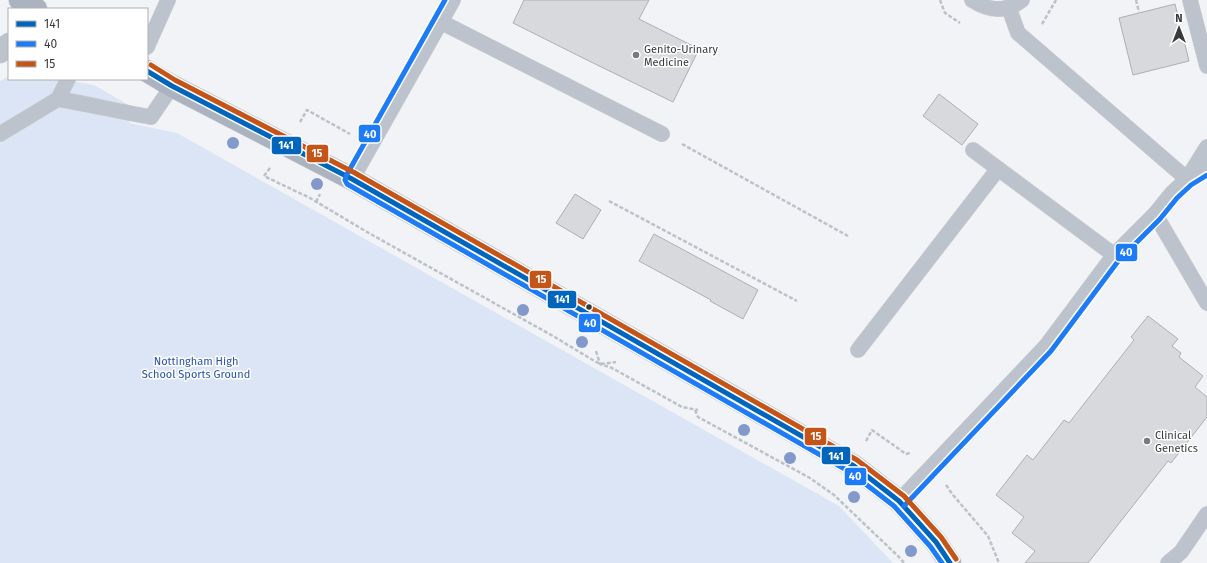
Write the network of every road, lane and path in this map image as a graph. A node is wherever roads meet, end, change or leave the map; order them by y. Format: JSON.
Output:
{"nodes":[{"id":1,"x":168,"y":0,"type":"edge"},
{"id":2,"x":453,"y":0,"type":"edge"},
{"id":3,"x":972,"y":0,"type":"edge"},
{"id":4,"x":1022,"y":0,"type":"edge"},
{"id":5,"x":1136,"y":0,"type":"edge"},
{"id":6,"x":1190,"y":0,"type":"edge"},
{"id":7,"x":1009,"y":8,"type":"junction"},
{"id":8,"x":1139,"y":12,"type":"dead end"},
{"id":9,"x":441,"y":22,"type":"junction"},
{"id":10,"x":8,"y":45,"type":"edge"},
{"id":11,"x":148,"y":45,"type":"edge"},
{"id":12,"x":0,"y":52,"type":"edge"},
{"id":13,"x":1207,"y":66,"type":"edge"},
{"id":14,"x":148,"y":72,"type":"edge"},
{"id":15,"x":68,"y":80,"type":"edge"},
{"id":16,"x":172,"y":86,"type":"junction"},
{"id":17,"x":58,"y":99,"type":"junction"},
{"id":18,"x":0,"y":134,"type":"edge"},
{"id":19,"x":662,"y":134,"type":"joint"},
{"id":20,"x":1207,"y":147,"type":"edge"},
{"id":21,"x":973,"y":150,"type":"dead end"},
{"id":22,"x":1207,"y":167,"type":"edge"},
{"id":23,"x":998,"y":169,"type":"junction"},
{"id":24,"x":1187,"y":179,"type":"junction"},
{"id":25,"x":352,"y":180,"type":"junction"},
{"id":26,"x":320,"y":194,"type":"dead end"},
{"id":27,"x":609,"y":201,"type":"dead end"},
{"id":28,"x":1155,"y":214,"type":"junction"},
{"id":29,"x":848,"y":236,"type":"dead end"},
{"id":30,"x":1114,"y":255,"type":"junction"},
{"id":31,"x":797,"y":301,"type":"dead end"},
{"id":32,"x":1207,"y":304,"type":"edge"},
{"id":33,"x":858,"y":350,"type":"dead end"},
{"id":34,"x":621,"y":362,"type":"dead end"},
{"id":35,"x":692,"y":404,"type":"dead end"},
{"id":36,"x":938,"y":460,"type":"junction"},
{"id":37,"x":898,"y":501,"type":"junction"},
{"id":38,"x":1207,"y":514,"type":"edge"},
{"id":39,"x":904,"y":563,"type":"edge"},
{"id":40,"x":950,"y":563,"type":"edge"},
{"id":41,"x":999,"y":563,"type":"edge"},
{"id":42,"x":1168,"y":563,"type":"edge"}],
"edges":[{"from":1,"to":11,"type":"lane"},
{"from":2,"to":9,"type":"lane"},
{"from":3,"to":7,"type":"lane"},
{"from":4,"to":7,"type":"lane"},
{"from":5,"to":8,"type":"path"},
{"from":6,"to":13,"type":"lane"},
{"from":7,"to":24,"type":"lane"},
{"from":9,"to":19,"type":"lane"},
{"from":9,"to":25,"type":"lane"},
{"from":10,"to":12,"type":"street"},
{"from":14,"to":16,"type":"main road"},
{"from":15,"to":17,"type":"lane"},
{"from":16,"to":17,"type":"lane"},
{"from":16,"to":25,"type":"main road"},
{"from":17,"to":18,"type":"lane"},
{"from":19,"to":29,"type":"path"},
{"from":20,"to":24,"type":"lane"},
{"from":21,"to":23,"type":"lane"},
{"from":22,"to":24,"type":"lane"},
{"from":23,"to":30,"type":"lane"},
{"from":23,"to":33,"type":"lane"},
{"from":24,"to":28,"type":"lane"},
{"from":25,"to":37,"type":"main road"},
{"from":26,"to":34,"type":"path"},
{"from":27,"to":31,"type":"path"},
{"from":28,"to":30,"type":"lane"},
{"from":28,"to":32,"type":"lane"},
{"from":30,"to":36,"type":"lane"},
{"from":35,"to":39,"type":"path"},
{"from":36,"to":37,"type":"lane"},
{"from":36,"to":41,"type":"path"},
{"from":37,"to":40,"type":"main road"},
{"from":38,"to":42,"type":"lane"}]}
